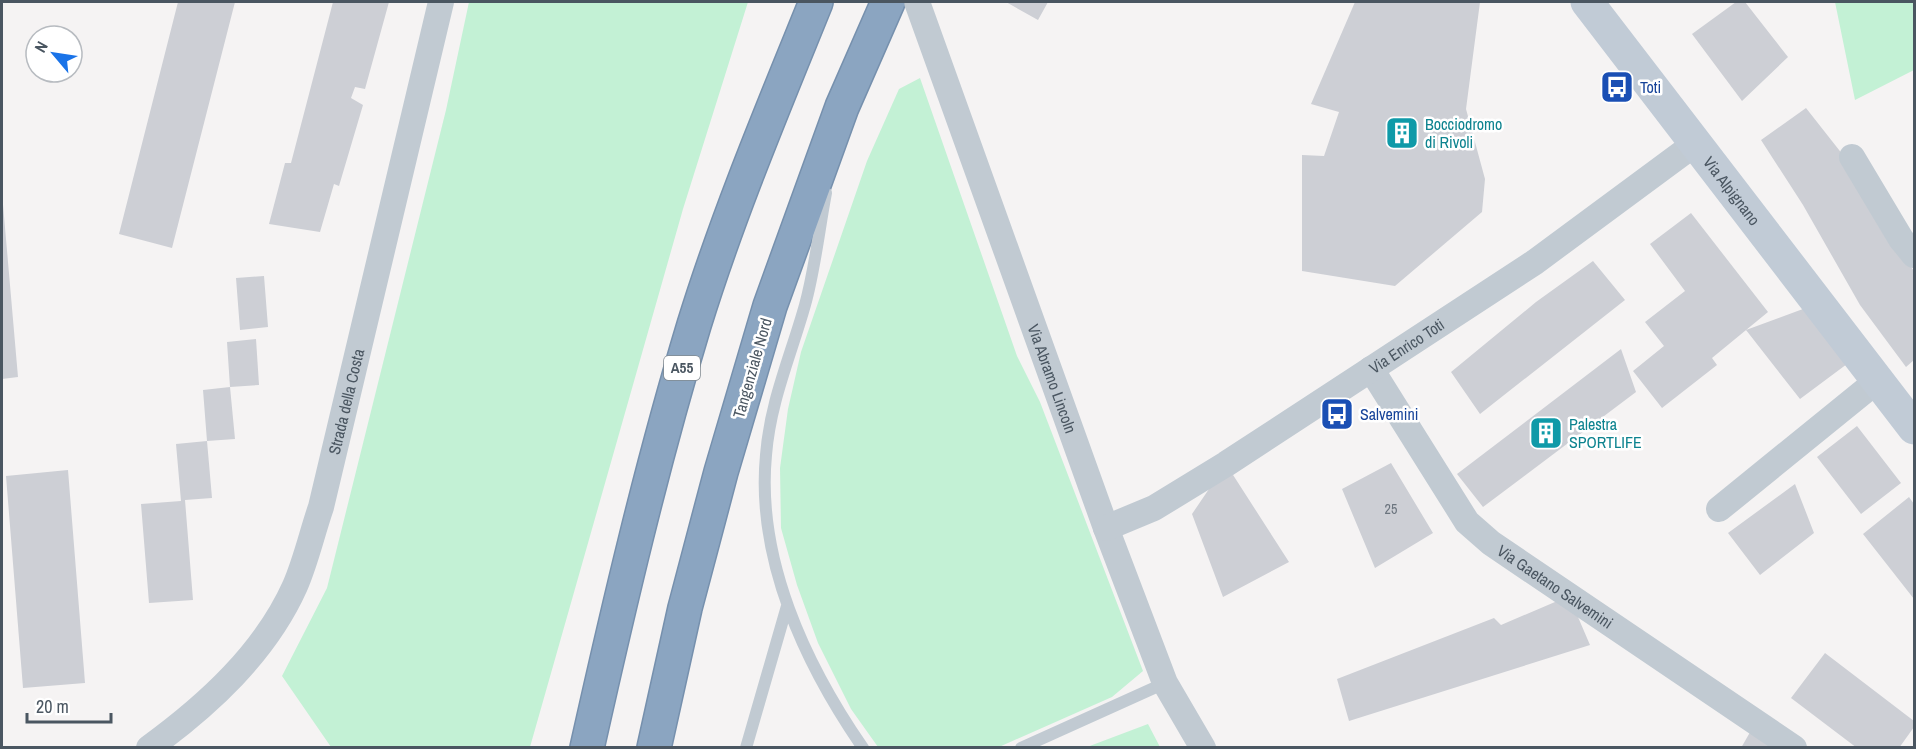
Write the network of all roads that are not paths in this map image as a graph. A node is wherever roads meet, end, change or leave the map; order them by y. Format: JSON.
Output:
{"nodes":[{"id":1,"x":441,"y":2,"type":"edge"},
{"id":2,"x":816,"y":2,"type":"edge"},
{"id":3,"x":888,"y":2,"type":"edge"},
{"id":4,"x":917,"y":2,"type":"edge"},
{"id":5,"x":1587,"y":2,"type":"edge"},
{"id":6,"x":842,"y":107,"type":"junction"},
{"id":7,"x":1696,"y":143,"type":"junction"},
{"id":8,"x":1852,"y":157,"type":"dead end"},
{"id":9,"x":1914,"y":255,"type":"edge"},
{"id":10,"x":1371,"y":369,"type":"junction"},
{"id":11,"x":1878,"y":380,"type":"junction"},
{"id":12,"x":1914,"y":428,"type":"edge"},
{"id":13,"x":1719,"y":509,"type":"dead end"},
{"id":14,"x":1106,"y":528,"type":"junction"},
{"id":15,"x":787,"y":606,"type":"junction"},
{"id":16,"x":1165,"y":683,"type":"junction"},
{"id":17,"x":149,"y":747,"type":"edge"},
{"id":18,"x":587,"y":747,"type":"edge"},
{"id":19,"x":654,"y":747,"type":"edge"},
{"id":20,"x":746,"y":747,"type":"edge"},
{"id":21,"x":863,"y":747,"type":"edge"},
{"id":22,"x":1021,"y":747,"type":"edge"},
{"id":23,"x":1203,"y":747,"type":"edge"},
{"id":24,"x":1794,"y":747,"type":"edge"}],
"edges":[{"from":1,"to":17,"type":"street","name":"Strada della Costa"},
{"from":2,"to":18,"type":"highway","number":"A55"},
{"from":3,"to":6,"type":"highway","name":"Tangenziale Nord"},
{"from":4,"to":14,"type":"street","name":"Via Abramo Lincoln"},
{"from":5,"to":7,"type":"street","name":"Via Alpignano"},
{"from":6,"to":15,"type":"lane"},
{"from":6,"to":19,"type":"highway","name":"Tangenziale Nord"},
{"from":7,"to":10,"type":"street","name":"Via Enrico Toti"},
{"from":7,"to":11,"type":"street","name":"Via Alpignano"},
{"from":8,"to":9,"type":"street"},
{"from":10,"to":14,"type":"street","name":"Via Enrico Toti"},
{"from":10,"to":24,"type":"street","name":"Via Gaetano Salvemini"},
{"from":11,"to":12,"type":"street","name":"Via Alpignano"},
{"from":11,"to":13,"type":"street"},
{"from":14,"to":16,"type":"street","name":"Via Abramo Lincoln"},
{"from":15,"to":20,"type":"lane"},
{"from":15,"to":21,"type":"lane"},
{"from":16,"to":22,"type":"lane"},
{"from":16,"to":23,"type":"street","name":"Via Abramo Lincoln"}]}
